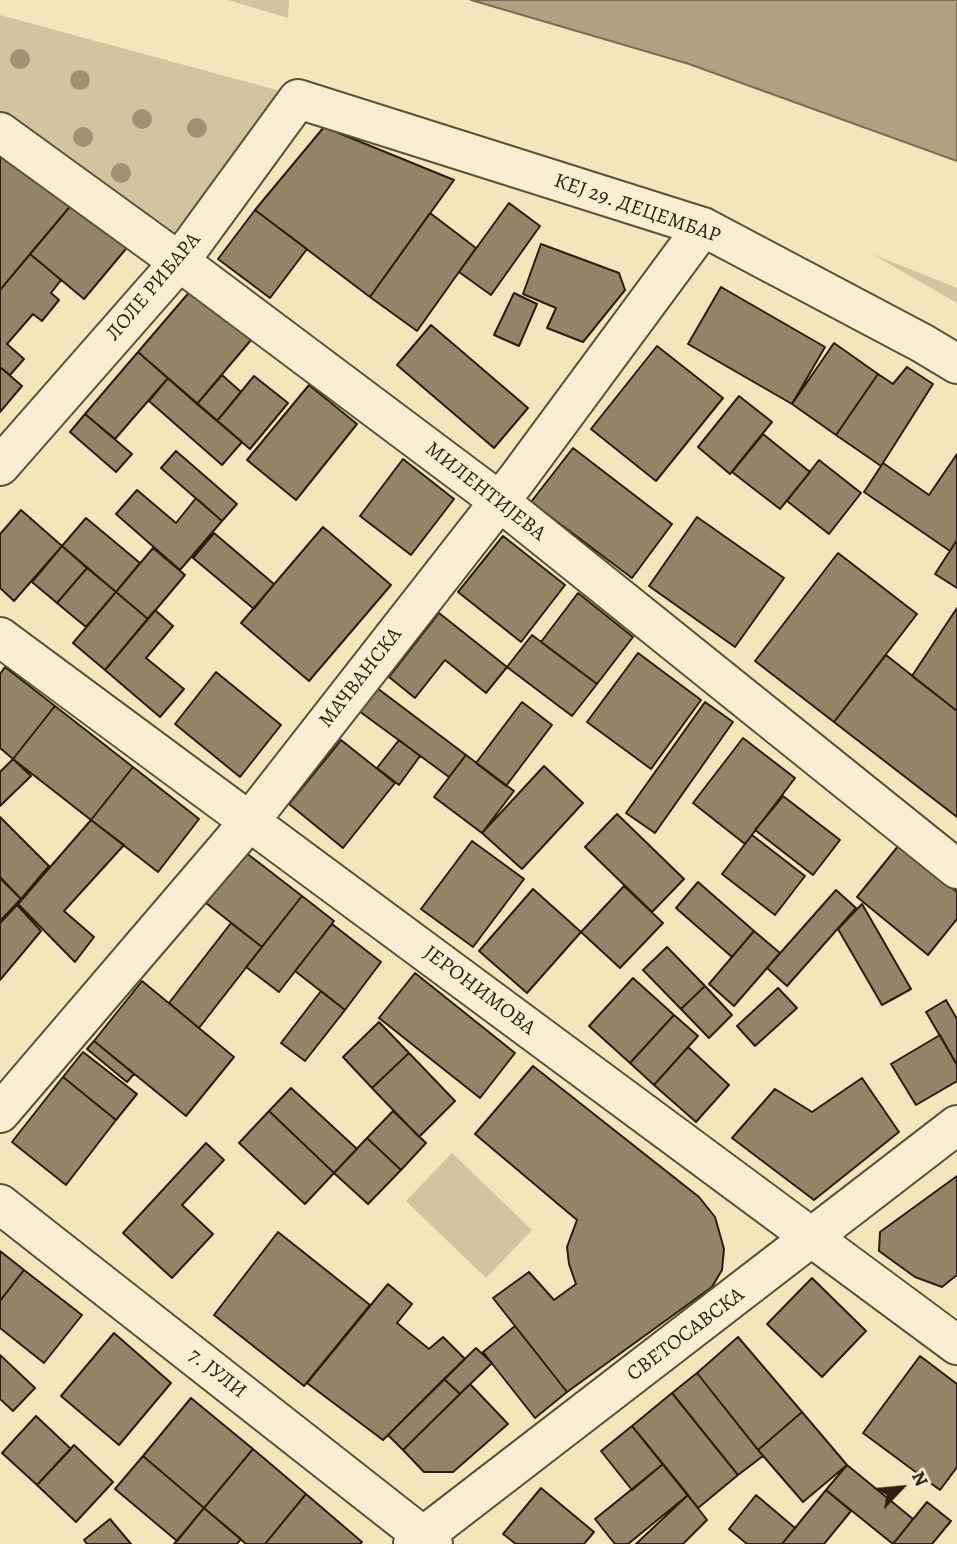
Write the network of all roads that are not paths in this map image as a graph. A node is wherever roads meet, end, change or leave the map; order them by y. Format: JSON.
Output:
{"nodes":[{"id":1,"x":298,"y":100,"type":"joint"},
{"id":2,"x":0,"y":132,"type":"edge"},
{"id":3,"x":703,"y":227,"type":"junction"},
{"id":4,"x":179,"y":262,"type":"junction"},
{"id":5,"x":957,"y":364,"type":"edge"},
{"id":6,"x":0,"y":466,"type":"edge"},
{"id":7,"x":499,"y":501,"type":"junction"},
{"id":8,"x":0,"y":637,"type":"edge"},
{"id":9,"x":249,"y":822,"type":"junction"},
{"id":10,"x":957,"y":869,"type":"edge"},
{"id":11,"x":0,"y":1113,"type":"edge"},
{"id":12,"x":957,"y":1125,"type":"edge"},
{"id":13,"x":0,"y":1205,"type":"edge"},
{"id":14,"x":813,"y":1238,"type":"junction"},
{"id":15,"x":957,"y":1345,"type":"edge"},
{"id":16,"x":423,"y":1541,"type":"edge"}],
"edges":[{"from":1,"to":3,"type":"street","name":"КЕЈ 29. ДЕЦЕМБАР"},
{"from":1,"to":4,"type":"street","name":"ЛОЛЕ РИБАРА"},
{"from":2,"to":4,"type":"street","name":"МИЛЕНТИЈЕВА"},
{"from":3,"to":5,"type":"street","name":"КЕЈ 29. ДЕЦЕМБАР"},
{"from":3,"to":7,"type":"street","name":"МАЧВАНСКА"},
{"from":4,"to":6,"type":"street","name":"ЛОЛЕ РИБАРА"},
{"from":4,"to":7,"type":"street","name":"МИЛЕНТИЈЕВА"},
{"from":7,"to":9,"type":"street","name":"МАЧВАНСКА"},
{"from":7,"to":10,"type":"street","name":"МИЛЕНТИЈЕВА"},
{"from":8,"to":9,"type":"street","name":"ЈЕРОНИМОВА"},
{"from":9,"to":11,"type":"street","name":"МАЧВАНСКА"},
{"from":9,"to":14,"type":"street","name":"ЈЕРОНИМОВА"},
{"from":12,"to":14,"type":"street","name":"СВЕТОСАВСКА"},
{"from":13,"to":16,"type":"street","name":"7. ЈУЛИ"},
{"from":14,"to":15,"type":"street","name":"ЈЕРОНИМОВА"},
{"from":14,"to":16,"type":"street","name":"СВЕТОСАВСКА"}]}
